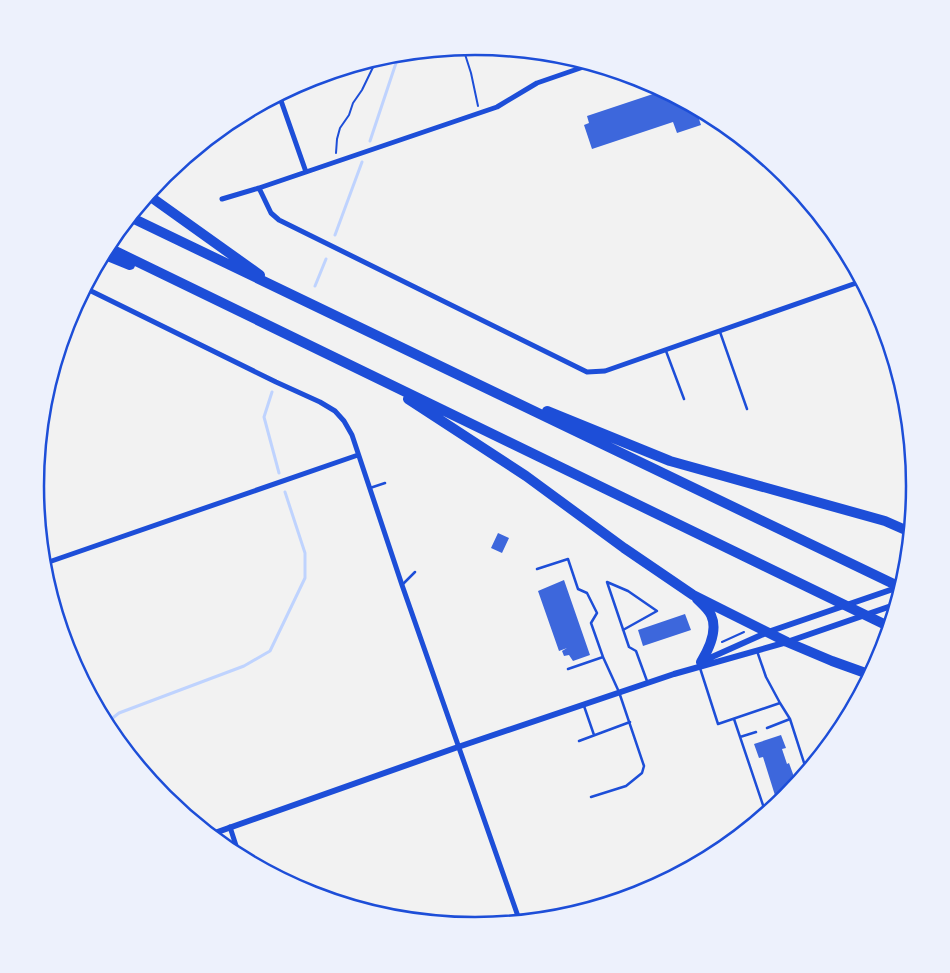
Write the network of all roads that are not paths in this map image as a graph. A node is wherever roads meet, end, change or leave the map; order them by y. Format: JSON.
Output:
{"nodes":[{"id":1,"x":579,"y":68,"type":"edge"},
{"id":2,"x":282,"y":101,"type":"edge"},
{"id":3,"x":306,"y":172,"type":"junction"},
{"id":4,"x":259,"y":188,"type":"junction"},
{"id":5,"x":154,"y":199,"type":"edge"},
{"id":6,"x":222,"y":199,"type":"dead end"},
{"id":7,"x":136,"y":220,"type":"edge"},
{"id":8,"x":114,"y":250,"type":"edge"},
{"id":9,"x":110,"y":257,"type":"edge"},
{"id":10,"x":855,"y":283,"type":"edge"},
{"id":11,"x":91,"y":291,"type":"edge"},
{"id":12,"x":283,"y":292,"type":"junction"},
{"id":13,"x":223,"y":303,"type":"junction"},
{"id":14,"x":720,"y":331,"type":"junction"},
{"id":15,"x":666,"y":349,"type":"junction"},
{"id":16,"x":364,"y":372,"type":"junction"},
{"id":17,"x":454,"y":372,"type":"junction"},
{"id":18,"x":684,"y":399,"type":"dead end"},
{"id":19,"x":747,"y":409,"type":"dead end"},
{"id":20,"x":358,"y":454,"type":"junction"},
{"id":21,"x":385,"y":483,"type":"dead end"},
{"id":22,"x":370,"y":488,"type":"junction"},
{"id":23,"x":904,"y":529,"type":"edge"},
{"id":24,"x":50,"y":561,"type":"edge"},
{"id":25,"x":537,"y":569,"type":"dead end"},
{"id":26,"x":415,"y":572,"type":"dead end"},
{"id":27,"x":895,"y":584,"type":"edge"},
{"id":28,"x":402,"y":585,"type":"junction"},
{"id":29,"x":894,"y":590,"type":"edge"},
{"id":30,"x":693,"y":595,"type":"junction"},
{"id":31,"x":889,"y":607,"type":"edge"},
{"id":32,"x":884,"y":623,"type":"edge"},
{"id":33,"x":623,"y":630,"type":"junction"},
{"id":34,"x":768,"y":632,"type":"junction"},
{"id":35,"x":788,"y":642,"type":"junction"},
{"id":36,"x":758,"y":650,"type":"junction"},
{"id":37,"x":603,"y":657,"type":"junction"},
{"id":38,"x":700,"y":664,"type":"junction"},
{"id":39,"x":568,"y":669,"type":"dead end"},
{"id":40,"x":864,"y":672,"type":"edge"},
{"id":41,"x":648,"y":683,"type":"junction"},
{"id":42,"x":620,"y":692,"type":"junction"},
{"id":43,"x":780,"y":703,"type":"junction"},
{"id":44,"x":584,"y":704,"type":"junction"},
{"id":45,"x":734,"y":719,"type":"junction"},
{"id":46,"x":790,"y":719,"type":"junction"},
{"id":47,"x":630,"y":722,"type":"junction"},
{"id":48,"x":767,"y":728,"type":"dead end"},
{"id":49,"x":756,"y":732,"type":"dead end"},
{"id":50,"x":594,"y":735,"type":"junction"},
{"id":51,"x":740,"y":737,"type":"junction"},
{"id":52,"x":579,"y":741,"type":"dead end"},
{"id":53,"x":458,"y":747,"type":"junction"},
{"id":54,"x":805,"y":764,"type":"edge"},
{"id":55,"x":590,"y":797,"type":"dead end"},
{"id":56,"x":764,"y":807,"type":"edge"},
{"id":57,"x":230,"y":827,"type":"junction"},
{"id":58,"x":217,"y":832,"type":"edge"},
{"id":59,"x":236,"y":846,"type":"edge"},
{"id":60,"x":518,"y":915,"type":"edge"}],
"edges":[{"from":1,"to":3,"type":"street"},
{"from":2,"to":3,"type":"street"},
{"from":3,"to":4,"type":"street"},
{"from":4,"to":6,"type":"street"},
{"from":4,"to":15,"type":"street"},
{"from":5,"to":12,"type":"highway"},
{"from":7,"to":12,"type":"highway"},
{"from":8,"to":13,"type":"highway"},
{"from":9,"to":13,"type":"highway"},
{"from":10,"to":14,"type":"street"},
{"from":11,"to":20,"type":"street"},
{"from":12,"to":17,"type":"highway"},
{"from":13,"to":16,"type":"highway"},
{"from":14,"to":15,"type":"street"},
{"from":14,"to":19,"type":"lane"},
{"from":15,"to":18,"type":"lane"},
{"from":16,"to":30,"type":"highway"},
{"from":16,"to":32,"type":"highway"},
{"from":17,"to":23,"type":"highway"},
{"from":17,"to":27,"type":"highway"},
{"from":20,"to":22,"type":"street"},
{"from":20,"to":24,"type":"street"},
{"from":21,"to":22,"type":"lane"},
{"from":22,"to":28,"type":"street"},
{"from":25,"to":37,"type":"lane"},
{"from":26,"to":28,"type":"lane"},
{"from":28,"to":53,"type":"street"},
{"from":29,"to":34,"type":"street"},
{"from":30,"to":34,"type":"highway"},
{"from":30,"to":38,"type":"highway"},
{"from":31,"to":35,"type":"street"},
{"from":33,"to":33,"type":"lane"},
{"from":33,"to":41,"type":"lane"},
{"from":34,"to":35,"type":"highway"},
{"from":34,"to":38,"type":"street"},
{"from":35,"to":36,"type":"street"},
{"from":35,"to":40,"type":"highway"},
{"from":36,"to":38,"type":"street"},
{"from":36,"to":43,"type":"lane"},
{"from":37,"to":39,"type":"lane"},
{"from":37,"to":42,"type":"lane"},
{"from":38,"to":41,"type":"street"},
{"from":38,"to":45,"type":"lane"},
{"from":41,"to":42,"type":"street"},
{"from":42,"to":44,"type":"street"},
{"from":42,"to":47,"type":"lane"},
{"from":43,"to":45,"type":"lane"},
{"from":43,"to":46,"type":"lane"},
{"from":44,"to":50,"type":"lane"},
{"from":44,"to":53,"type":"street"},
{"from":45,"to":51,"type":"lane"},
{"from":46,"to":48,"type":"lane"},
{"from":46,"to":54,"type":"lane"},
{"from":47,"to":50,"type":"lane"},
{"from":47,"to":55,"type":"lane"},
{"from":49,"to":51,"type":"lane"},
{"from":50,"to":52,"type":"lane"},
{"from":51,"to":56,"type":"lane"},
{"from":53,"to":57,"type":"street"},
{"from":53,"to":60,"type":"street"},
{"from":57,"to":58,"type":"street"},
{"from":57,"to":59,"type":"street"}]}
